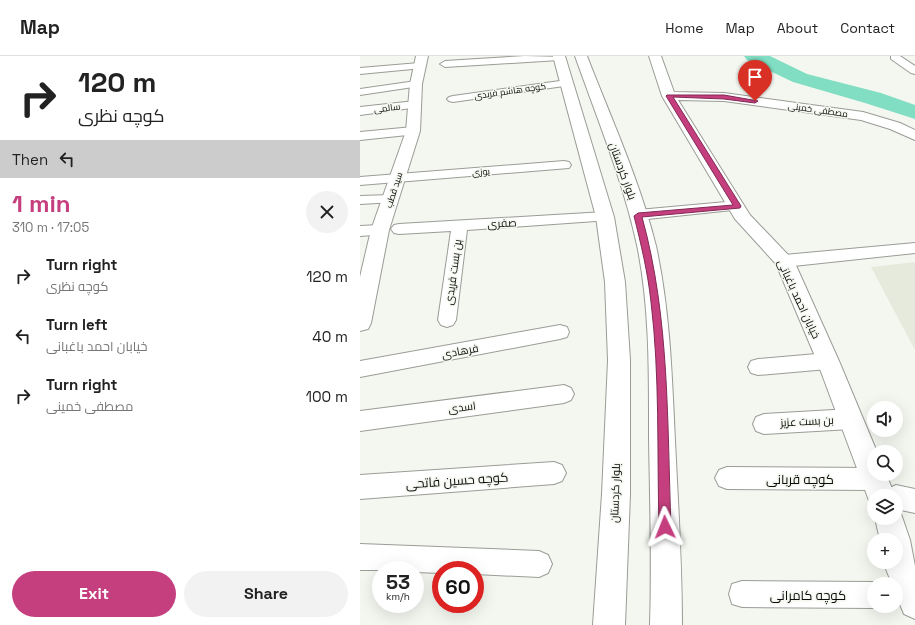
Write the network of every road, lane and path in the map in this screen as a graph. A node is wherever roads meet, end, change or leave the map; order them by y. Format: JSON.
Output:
{"nodes":[{"id":1,"x":559,"y":56,"type":"edge"},
{"id":2,"x":581,"y":56,"type":"edge"},
{"id":3,"x":655,"y":56,"type":"edge"},
{"id":4,"x":899,"y":57,"type":"edge"},
{"id":5,"x":475,"y":59,"type":"edge"},
{"id":6,"x":421,"y":61,"type":"edge"},
{"id":7,"x":444,"y":64,"type":"dead end"},
{"id":8,"x":360,"y":71,"type":"edge"},
{"id":9,"x":915,"y":71,"type":"edge"},
{"id":10,"x":567,"y":83,"type":"junction"},
{"id":11,"x":416,"y":84,"type":"junction"},
{"id":12,"x":360,"y":92,"type":"edge"},
{"id":13,"x":669,"y":96,"type":"junction"},
{"id":14,"x":454,"y":99,"type":"dead end"},
{"id":15,"x":415,"y":105,"type":"junction"},
{"id":16,"x":360,"y":111,"type":"edge"},
{"id":17,"x":414,"y":131,"type":"junction"},
{"id":18,"x":360,"y":136,"type":"edge"},
{"id":19,"x":915,"y":136,"type":"edge"},
{"id":20,"x":564,"y":165,"type":"dead end"},
{"id":21,"x":397,"y":179,"type":"junction"},
{"id":22,"x":360,"y":181,"type":"edge"},
{"id":23,"x":391,"y":198,"type":"junction"},
{"id":24,"x":360,"y":200,"type":"edge"},
{"id":25,"x":737,"y":206,"type":"junction"},
{"id":26,"x":638,"y":216,"type":"junction"},
{"id":27,"x":606,"y":218,"type":"junction"},
{"id":28,"x":460,"y":225,"type":"junction"},
{"id":29,"x":400,"y":229,"type":"dead end"},
{"id":30,"x":380,"y":230,"type":"junction"},
{"id":31,"x":360,"y":231,"type":"edge"},
{"id":32,"x":915,"y":248,"type":"edge"},
{"id":33,"x":784,"y":261,"type":"junction"},
{"id":34,"x":365,"y":279,"type":"edge"},
{"id":35,"x":447,"y":320,"type":"dead end"},
{"id":36,"x":360,"y":323,"type":"edge"},
{"id":37,"x":560,"y":332,"type":"dead end"},
{"id":38,"x":828,"y":361,"type":"junction"},
{"id":39,"x":758,"y":367,"type":"dead end"},
{"id":40,"x":360,"y":369,"type":"edge"},
{"id":41,"x":564,"y":394,"type":"dead end"},
{"id":42,"x":851,"y":419,"type":"junction"},
{"id":43,"x":360,"y":421,"type":"edge"},
{"id":44,"x":764,"y":424,"type":"dead end"},
{"id":45,"x":554,"y":473,"type":"dead end"},
{"id":46,"x":727,"y":478,"type":"dead end"},
{"id":47,"x":360,"y":487,"type":"edge"},
{"id":48,"x":883,"y":489,"type":"edge"},
{"id":49,"x":867,"y":494,"type":"edge"},
{"id":50,"x":903,"y":499,"type":"edge"},
{"id":51,"x":915,"y":501,"type":"edge"},
{"id":52,"x":893,"y":525,"type":"edge"},
{"id":53,"x":360,"y":557,"type":"edge"},
{"id":54,"x":539,"y":564,"type":"dead end"},
{"id":55,"x":904,"y":573,"type":"edge"},
{"id":56,"x":742,"y":594,"type":"dead end"},
{"id":57,"x":867,"y":595,"type":"edge"},
{"id":58,"x":609,"y":625,"type":"edge"},
{"id":59,"x":666,"y":625,"type":"edge"}],
"edges":[{"from":1,"to":5,"type":"street"},
{"from":1,"to":10,"type":"street","name":"بلوار کردستان"},
{"from":2,"to":26,"type":"street","name":"بلوار کردستان"},
{"from":3,"to":13,"type":"street","name":"خیابان احمد باغبانی"},
{"from":4,"to":9,"type":"street"},
{"from":5,"to":7,"type":"street"},
{"from":6,"to":8,"type":"street"},
{"from":6,"to":11,"type":"street","name":"سید قطب"},
{"from":10,"to":14,"type":"street","name":"کوچه هاشم فربدی"},
{"from":10,"to":27,"type":"street","name":"بلوار کردستان"},
{"from":11,"to":12,"type":"street"},
{"from":11,"to":15,"type":"street","name":"سید قطب"},
{"from":13,"to":19,"type":"street","name":"مصطفی خمینی"},
{"from":13,"to":25,"type":"street","name":"خیابان احمد باغبانی"},
{"from":15,"to":16,"type":"street","name":"سالمی"},
{"from":15,"to":17,"type":"street","name":"سید قطب"},
{"from":17,"to":18,"type":"street"},
{"from":17,"to":21,"type":"street","name":"سید قطب"},
{"from":20,"to":21,"type":"street","name":"یوزی"},
{"from":21,"to":22,"type":"street","name":"یوزی"},
{"from":21,"to":23,"type":"street","name":"سید قطب"},
{"from":23,"to":24,"type":"street"},
{"from":23,"to":30,"type":"street","name":"سید قطب"},
{"from":25,"to":26,"type":"street"},
{"from":25,"to":33,"type":"street","name":"خیابان احمد باغبانی"},
{"from":26,"to":59,"type":"street","name":"بلوار کردستان"},
{"from":27,"to":28,"type":"street","name":"صفری"},
{"from":27,"to":58,"type":"street","name":"بلوار کردستان"},
{"from":28,"to":29,"type":"street","name":"صفری"},
{"from":28,"to":35,"type":"street","name":"بن بست فریدی"},
{"from":30,"to":31,"type":"street"},
{"from":30,"to":34,"type":"street","name":"سید قطب"},
{"from":32,"to":33,"type":"street"},
{"from":33,"to":38,"type":"street","name":"خیابان احمد باغبانی"},
{"from":34,"to":36,"type":"street","name":"سید قطب"},
{"from":37,"to":40,"type":"street","name":"فرهادی"},
{"from":38,"to":39,"type":"street"},
{"from":38,"to":42,"type":"street","name":"خیابان احمد باغبانی"},
{"from":41,"to":43,"type":"street","name":"اسدی"},
{"from":42,"to":44,"type":"street","name":"بن بست عزیز"},
{"from":42,"to":48,"type":"street","name":"خیابان احمد باغبانی"},
{"from":45,"to":47,"type":"street","name":"کوچه حسین فاتحی"},
{"from":46,"to":49,"type":"street","name":"کوچه قربانی"},
{"from":50,"to":51,"type":"street","name":"کوچه قربانی"},
{"from":52,"to":55,"type":"street","name":"خیابان احمد باغبانی"},
{"from":53,"to":54,"type":"street"},
{"from":56,"to":57,"type":"street","name":"کوچه کامرانی"}]}
